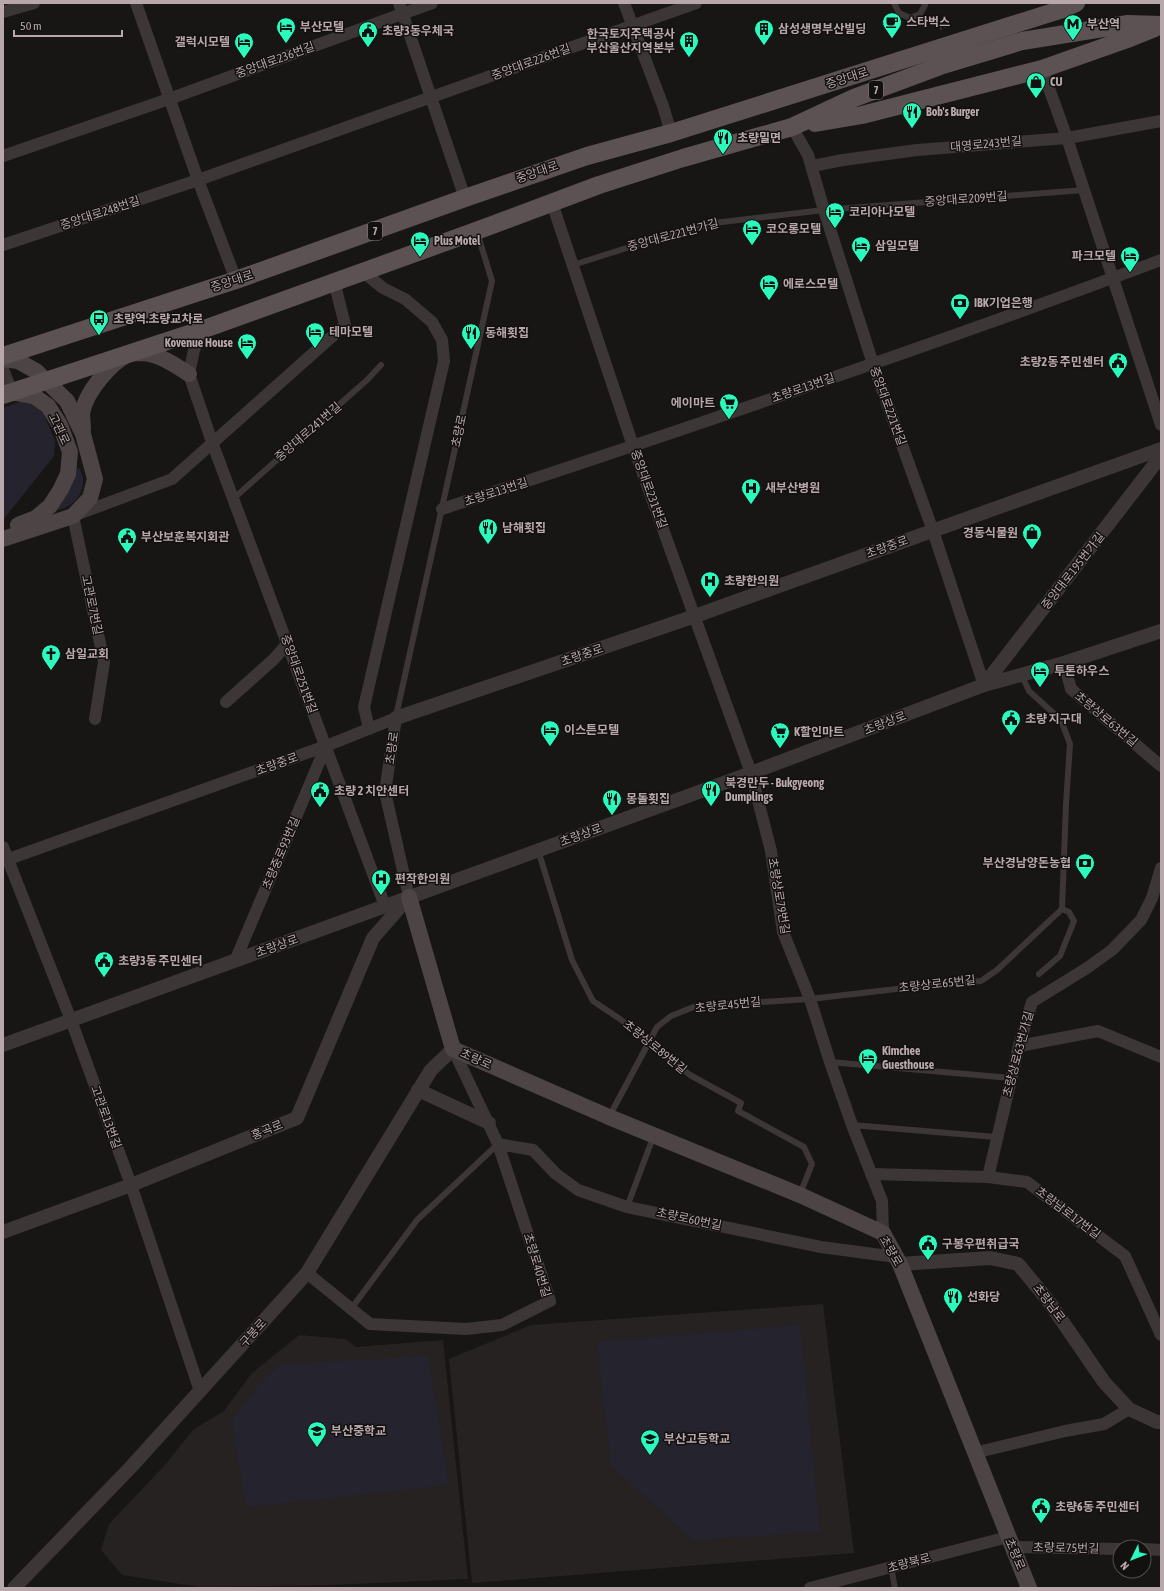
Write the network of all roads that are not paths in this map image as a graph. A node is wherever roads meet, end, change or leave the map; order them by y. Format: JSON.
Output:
{"nodes":[{"id":1,"x":34,"y":3,"type":"edge"},
{"id":2,"x":136,"y":3,"type":"edge"},
{"id":3,"x":432,"y":3,"type":"edge"},
{"id":4,"x":624,"y":3,"type":"edge"},
{"id":5,"x":696,"y":3,"type":"edge"},
{"id":6,"x":894,"y":3,"type":"edge"},
{"id":7,"x":924,"y":3,"type":"edge"},
{"id":8,"x":1076,"y":3,"type":"edge"},
{"id":9,"x":400,"y":8,"type":"edge"},
{"id":10,"x":3,"y":12,"type":"edge"},
{"id":11,"x":1161,"y":25,"type":"edge"},
{"id":12,"x":632,"y":26,"type":"junction"},
{"id":13,"x":1042,"y":69,"type":"junction"},
{"id":14,"x":431,"y":98,"type":"junction"},
{"id":15,"x":169,"y":99,"type":"junction"},
{"id":16,"x":1161,"y":121,"type":"edge"},
{"id":17,"x":792,"y":127,"type":"junction"},
{"id":18,"x":671,"y":132,"type":"junction"},
{"id":19,"x":1066,"y":138,"type":"junction"},
{"id":20,"x":3,"y":156,"type":"edge"},
{"id":21,"x":812,"y":166,"type":"junction"},
{"id":22,"x":198,"y":180,"type":"junction"},
{"id":23,"x":1084,"y":190,"type":"junction"},
{"id":24,"x":464,"y":198,"type":"junction"},
{"id":25,"x":552,"y":203,"type":"junction"},
{"id":26,"x":824,"y":210,"type":"junction"},
{"id":27,"x":476,"y":231,"type":"junction"},
{"id":28,"x":3,"y":245,"type":"edge"},
{"id":29,"x":1161,"y":260,"type":"edge"},
{"id":30,"x":573,"y":265,"type":"junction"},
{"id":31,"x":362,"y":271,"type":"junction"},
{"id":32,"x":1113,"y":278,"type":"junction"},
{"id":33,"x":236,"y":280,"type":"junction"},
{"id":34,"x":334,"y":281,"type":"junction"},
{"id":35,"x":210,"y":326,"type":"junction"},
{"id":36,"x":130,"y":354,"type":"junction"},
{"id":37,"x":3,"y":357,"type":"edge"},
{"id":38,"x":873,"y":364,"type":"junction"},
{"id":39,"x":381,"y":365,"type":"dead end"},
{"id":40,"x":3,"y":372,"type":"edge"},
{"id":41,"x":189,"y":374,"type":"junction"},
{"id":42,"x":47,"y":380,"type":"junction"},
{"id":43,"x":7,"y":393,"type":"edge"},
{"id":44,"x":1161,"y":425,"type":"edge"},
{"id":45,"x":83,"y":434,"type":"junction"},
{"id":46,"x":212,"y":442,"type":"junction"},
{"id":47,"x":634,"y":446,"type":"junction"},
{"id":48,"x":1161,"y":449,"type":"edge"},
{"id":49,"x":1161,"y":456,"type":"edge"},
{"id":50,"x":234,"y":498,"type":"junction"},
{"id":51,"x":442,"y":509,"type":"junction"},
{"id":52,"x":73,"y":516,"type":"junction"},
{"id":53,"x":3,"y":531,"type":"edge"},
{"id":54,"x":934,"y":531,"type":"junction"},
{"id":55,"x":3,"y":540,"type":"edge"},
{"id":56,"x":695,"y":616,"type":"junction"},
{"id":57,"x":1161,"y":631,"type":"edge"},
{"id":58,"x":288,"y":643,"type":"junction"},
{"id":59,"x":1064,"y":663,"type":"junction"},
{"id":60,"x":1021,"y":674,"type":"junction"},
{"id":61,"x":984,"y":685,"type":"junction"},
{"id":62,"x":226,"y":702,"type":"dead end"},
{"id":63,"x":396,"y":718,"type":"junction"},
{"id":64,"x":95,"y":719,"type":"dead end"},
{"id":65,"x":369,"y":729,"type":"junction"},
{"id":66,"x":326,"y":746,"type":"junction"},
{"id":67,"x":1161,"y":766,"type":"edge"},
{"id":68,"x":751,"y":773,"type":"junction"},
{"id":69,"x":3,"y":848,"type":"edge"},
{"id":70,"x":538,"y":850,"type":"junction"},
{"id":71,"x":5,"y":861,"type":"edge"},
{"id":72,"x":1161,"y":868,"type":"edge"},
{"id":73,"x":409,"y":897,"type":"junction"},
{"id":74,"x":386,"y":906,"type":"junction"},
{"id":75,"x":1062,"y":909,"type":"junction"},
{"id":76,"x":236,"y":960,"type":"junction"},
{"id":77,"x":1039,"y":974,"type":"dead end"},
{"id":78,"x":810,"y":998,"type":"junction"},
{"id":79,"x":71,"y":1020,"type":"junction"},
{"id":80,"x":648,"y":1042,"type":"junction"},
{"id":81,"x":3,"y":1045,"type":"edge"},
{"id":82,"x":1018,"y":1046,"type":"junction"},
{"id":83,"x":453,"y":1049,"type":"junction"},
{"id":84,"x":1161,"y":1057,"type":"edge"},
{"id":85,"x":830,"y":1062,"type":"junction"},
{"id":86,"x":1010,"y":1078,"type":"junction"},
{"id":87,"x":418,"y":1090,"type":"junction"},
{"id":88,"x":609,"y":1117,"type":"junction"},
{"id":89,"x":489,"y":1123,"type":"junction"},
{"id":90,"x":852,"y":1125,"type":"junction"},
{"id":91,"x":655,"y":1134,"type":"junction"},
{"id":92,"x":996,"y":1136,"type":"junction"},
{"id":93,"x":498,"y":1144,"type":"junction"},
{"id":94,"x":871,"y":1174,"type":"junction"},
{"id":95,"x":988,"y":1177,"type":"junction"},
{"id":96,"x":131,"y":1185,"type":"junction"},
{"id":97,"x":800,"y":1195,"type":"junction"},
{"id":98,"x":627,"y":1207,"type":"junction"},
{"id":99,"x":3,"y":1232,"type":"edge"},
{"id":100,"x":883,"y":1233,"type":"junction"},
{"id":101,"x":898,"y":1261,"type":"junction"},
{"id":102,"x":307,"y":1274,"type":"junction"},
{"id":103,"x":351,"y":1310,"type":"junction"},
{"id":104,"x":1161,"y":1335,"type":"edge"},
{"id":105,"x":200,"y":1391,"type":"junction"},
{"id":106,"x":1129,"y":1408,"type":"junction"},
{"id":107,"x":1161,"y":1422,"type":"edge"},
{"id":108,"x":974,"y":1453,"type":"junction"},
{"id":109,"x":1010,"y":1542,"type":"junction"},
{"id":110,"x":1112,"y":1548,"type":"edge"},
{"id":111,"x":891,"y":1568,"type":"junction"},
{"id":112,"x":14,"y":1588,"type":"edge"},
{"id":113,"x":810,"y":1588,"type":"edge"},
{"id":114,"x":895,"y":1588,"type":"edge"},
{"id":115,"x":1029,"y":1588,"type":"edge"}],
"edges":[{"from":1,"to":10,"type":"street"},
{"from":2,"to":15,"type":"street"},
{"from":3,"to":9,"type":"street"},
{"from":4,"to":12,"type":"street"},
{"from":5,"to":12,"type":"street","name":"중앙대로226번길"},
{"from":6,"to":7,"type":"lane"},
{"from":8,"to":18,"type":"main road","name":"중앙대로","number":"7"},
{"from":9,"to":14,"type":"street"},
{"from":9,"to":15,"type":"street","name":"중앙대로236번길"},
{"from":11,"to":13,"type":"main road","name":"중앙대로","number":"7"},
{"from":11,"to":17,"type":"main road","name":"중앙대로","number":"7"},
{"from":12,"to":14,"type":"street","name":"중앙대로226번길"},
{"from":12,"to":18,"type":"street"},
{"from":13,"to":17,"type":"main road","name":"중앙대로","number":"7"},
{"from":13,"to":19,"type":"street"},
{"from":14,"to":22,"type":"street"},
{"from":14,"to":24,"type":"street"},
{"from":15,"to":20,"type":"street"},
{"from":15,"to":22,"type":"street"},
{"from":16,"to":19,"type":"street","name":"대영로243번길"},
{"from":17,"to":21,"type":"street","name":"중앙대로221번길"},
{"from":17,"to":25,"type":"main road","name":"중앙대로","number":"7"},
{"from":18,"to":24,"type":"main road","name":"중앙대로","number":"7"},
{"from":19,"to":21,"type":"street","name":"대영로243번길"},
{"from":19,"to":23,"type":"street"},
{"from":21,"to":26,"type":"street","name":"중앙대로221번길"},
{"from":22,"to":28,"type":"street","name":"중앙대로248번길"},
{"from":22,"to":33,"type":"street"},
{"from":23,"to":26,"type":"lane","name":"중앙대로209번길"},
{"from":23,"to":32,"type":"street"},
{"from":24,"to":33,"type":"main road","name":"중앙대로","number":"7"},
{"from":25,"to":27,"type":"main road","name":"중앙대로","number":"7"},
{"from":25,"to":30,"type":"street","name":"중앙대로231번길"},
{"from":26,"to":30,"type":"lane","name":"중앙대로221번가길"},
{"from":26,"to":38,"type":"street","name":"중앙대로221번길"},
{"from":27,"to":31,"type":"main road","name":"중앙대로","number":"7"},
{"from":27,"to":51,"type":"lane","name":"초량로"},
{"from":29,"to":32,"type":"street","name":"초량로13번길"},
{"from":30,"to":47,"type":"street","name":"중앙대로231번길"},
{"from":31,"to":34,"type":"main road","name":"중앙대로","number":"7"},
{"from":31,"to":65,"type":"street"},
{"from":32,"to":38,"type":"street","name":"초량로13번길"},
{"from":32,"to":44,"type":"street"},
{"from":33,"to":37,"type":"main road","name":"중앙대로","number":"7"},
{"from":34,"to":35,"type":"main road","name":"중앙대로","number":"7"},
{"from":34,"to":46,"type":"street"},
{"from":35,"to":36,"type":"main road","name":"중앙대로","number":"7"},
{"from":35,"to":41,"type":"street"},
{"from":36,"to":41,"type":"main road"},
{"from":36,"to":42,"type":"main road","name":"중앙대로","number":"7"},
{"from":36,"to":45,"type":"main road","name":"고관로"},
{"from":37,"to":42,"type":"main road","name":"고관로"},
{"from":38,"to":47,"type":"street","name":"초량로13번길"},
{"from":38,"to":54,"type":"street","name":"중앙대로221번길"},
{"from":39,"to":50,"type":"lane","name":"중앙대로241번길"},
{"from":40,"to":43,"type":"street"},
{"from":41,"to":46,"type":"street","name":"중앙대로251번길"},
{"from":42,"to":43,"type":"main road","name":"중앙대로","number":"7"},
{"from":42,"to":45,"type":"main road","name":"고관로"},
{"from":43,"to":53,"type":"main road","name":"고관로"},
{"from":45,"to":52,"type":"main road","name":"고관로"},
{"from":46,"to":50,"type":"street","name":"중앙대로251번길"},
{"from":46,"to":52,"type":"street"},
{"from":47,"to":51,"type":"street","name":"초량로13번길"},
{"from":47,"to":56,"type":"street","name":"중앙대로231번길"},
{"from":48,"to":54,"type":"street","name":"초량중로"},
{"from":49,"to":61,"type":"street","name":"중앙대로195번가길"},
{"from":50,"to":58,"type":"street","name":"중앙대로251번길"},
{"from":51,"to":63,"type":"lane","name":"초량로"},
{"from":52,"to":55,"type":"main road","name":"고관로"},
{"from":52,"to":64,"type":"street","name":"고관로7번길"},
{"from":54,"to":56,"type":"street","name":"초량중로"},
{"from":54,"to":61,"type":"street","name":"중앙대로221번길"},
{"from":56,"to":63,"type":"street","name":"초량중로"},
{"from":56,"to":68,"type":"street","name":"중앙대로231번길"},
{"from":57,"to":59,"type":"street","name":"초량상로"},
{"from":58,"to":62,"type":"street"},
{"from":58,"to":66,"type":"street","name":"중앙대로251번길"},
{"from":59,"to":60,"type":"street","name":"초량상로"},
{"from":59,"to":67,"type":"street","name":"초량상로63번길"},
{"from":60,"to":61,"type":"street","name":"초량상로"},
{"from":60,"to":75,"type":"lane"},
{"from":61,"to":68,"type":"street","name":"초량상로"},
{"from":63,"to":65,"type":"street","name":"초량중로"},
{"from":63,"to":73,"type":"street","name":"초량로"},
{"from":65,"to":66,"type":"street","name":"초량중로"},
{"from":66,"to":71,"type":"street","name":"초량중로"},
{"from":66,"to":74,"type":"street","name":"중앙대로251번길"},
{"from":66,"to":76,"type":"street","name":"초량중로93번길"},
{"from":68,"to":70,"type":"street","name":"초량상로"},
{"from":68,"to":78,"type":"street","name":"초량상로79번길"},
{"from":69,"to":71,"type":"street","name":"고관로13번길"},
{"from":70,"to":73,"type":"street","name":"초량상로"},
{"from":70,"to":80,"type":"lane","name":"초량상로89번길"},
{"from":71,"to":79,"type":"street","name":"고관로13번길"},
{"from":72,"to":82,"type":"street","name":"초량상로63번가길"},
{"from":73,"to":74,"type":"street","name":"초량상로"},
{"from":73,"to":83,"type":"main road","name":"초량로"},
{"from":73,"to":96,"type":"street","name":"홍곡로"},
{"from":74,"to":76,"type":"street","name":"초량상로"},
{"from":75,"to":77,"type":"lane"},
{"from":75,"to":78,"type":"lane","name":"초량상로65번길"},
{"from":76,"to":79,"type":"street","name":"초량상로"},
{"from":78,"to":80,"type":"lane","name":"초량로45번길"},
{"from":78,"to":85,"type":"street","name":"초량상로79번길"},
{"from":79,"to":81,"type":"street","name":"초량상로"},
{"from":79,"to":96,"type":"street","name":"고관로13번길"},
{"from":80,"to":88,"type":"lane","name":"초량로45번길"},
{"from":80,"to":97,"type":"lane","name":"초량상로89번길"},
{"from":82,"to":84,"type":"street"},
{"from":82,"to":86,"type":"street","name":"초량상로63번가길"},
{"from":83,"to":87,"type":"street","name":"구봉로"},
{"from":83,"to":88,"type":"main road","name":"초량로"},
{"from":83,"to":89,"type":"street","name":"초량로40번길"},
{"from":85,"to":86,"type":"lane"},
{"from":85,"to":90,"type":"street","name":"초량상로79번길"},
{"from":86,"to":92,"type":"street","name":"초량상로63번가길"},
{"from":87,"to":89,"type":"street"},
{"from":87,"to":102,"type":"street","name":"구봉로"},
{"from":88,"to":91,"type":"main road","name":"초량로"},
{"from":89,"to":93,"type":"street","name":"초량로40번길"},
{"from":90,"to":92,"type":"lane"},
{"from":90,"to":94,"type":"street","name":"초량상로79번길"},
{"from":91,"to":97,"type":"main road","name":"초량로"},
{"from":91,"to":98,"type":"lane"},
{"from":92,"to":95,"type":"street","name":"초량상로63번가길"},
{"from":93,"to":98,"type":"street","name":"초량로60번길"},
{"from":93,"to":103,"type":"lane"},
{"from":93,"to":103,"type":"street","name":"초량로40번길"},
{"from":94,"to":95,"type":"street","name":"초량남로17번길"},
{"from":94,"to":100,"type":"street","name":"초량상로79번길"},
{"from":95,"to":104,"type":"street","name":"초량남로17번길"},
{"from":96,"to":99,"type":"street","name":"홍곡로"},
{"from":96,"to":105,"type":"street","name":"고관로13번길"},
{"from":97,"to":100,"type":"main road","name":"초량로"},
{"from":98,"to":101,"type":"street","name":"초량로60번길"},
{"from":100,"to":101,"type":"main road","name":"초량로"},
{"from":101,"to":106,"type":"street","name":"초량남로"},
{"from":101,"to":108,"type":"main road","name":"초량로"},
{"from":102,"to":103,"type":"street","name":"초량로40번길"},
{"from":102,"to":105,"type":"street","name":"구봉로"},
{"from":105,"to":112,"type":"street","name":"구봉로"},
{"from":106,"to":107,"type":"street","name":"초량남로"},
{"from":106,"to":108,"type":"street"},
{"from":108,"to":109,"type":"main road","name":"초량로"},
{"from":109,"to":110,"type":"street","name":"초량로75번길"},
{"from":109,"to":111,"type":"street","name":"초량북로"},
{"from":109,"to":115,"type":"main road","name":"초량로"},
{"from":111,"to":113,"type":"street","name":"초량북로"},
{"from":111,"to":114,"type":"lane"}]}
